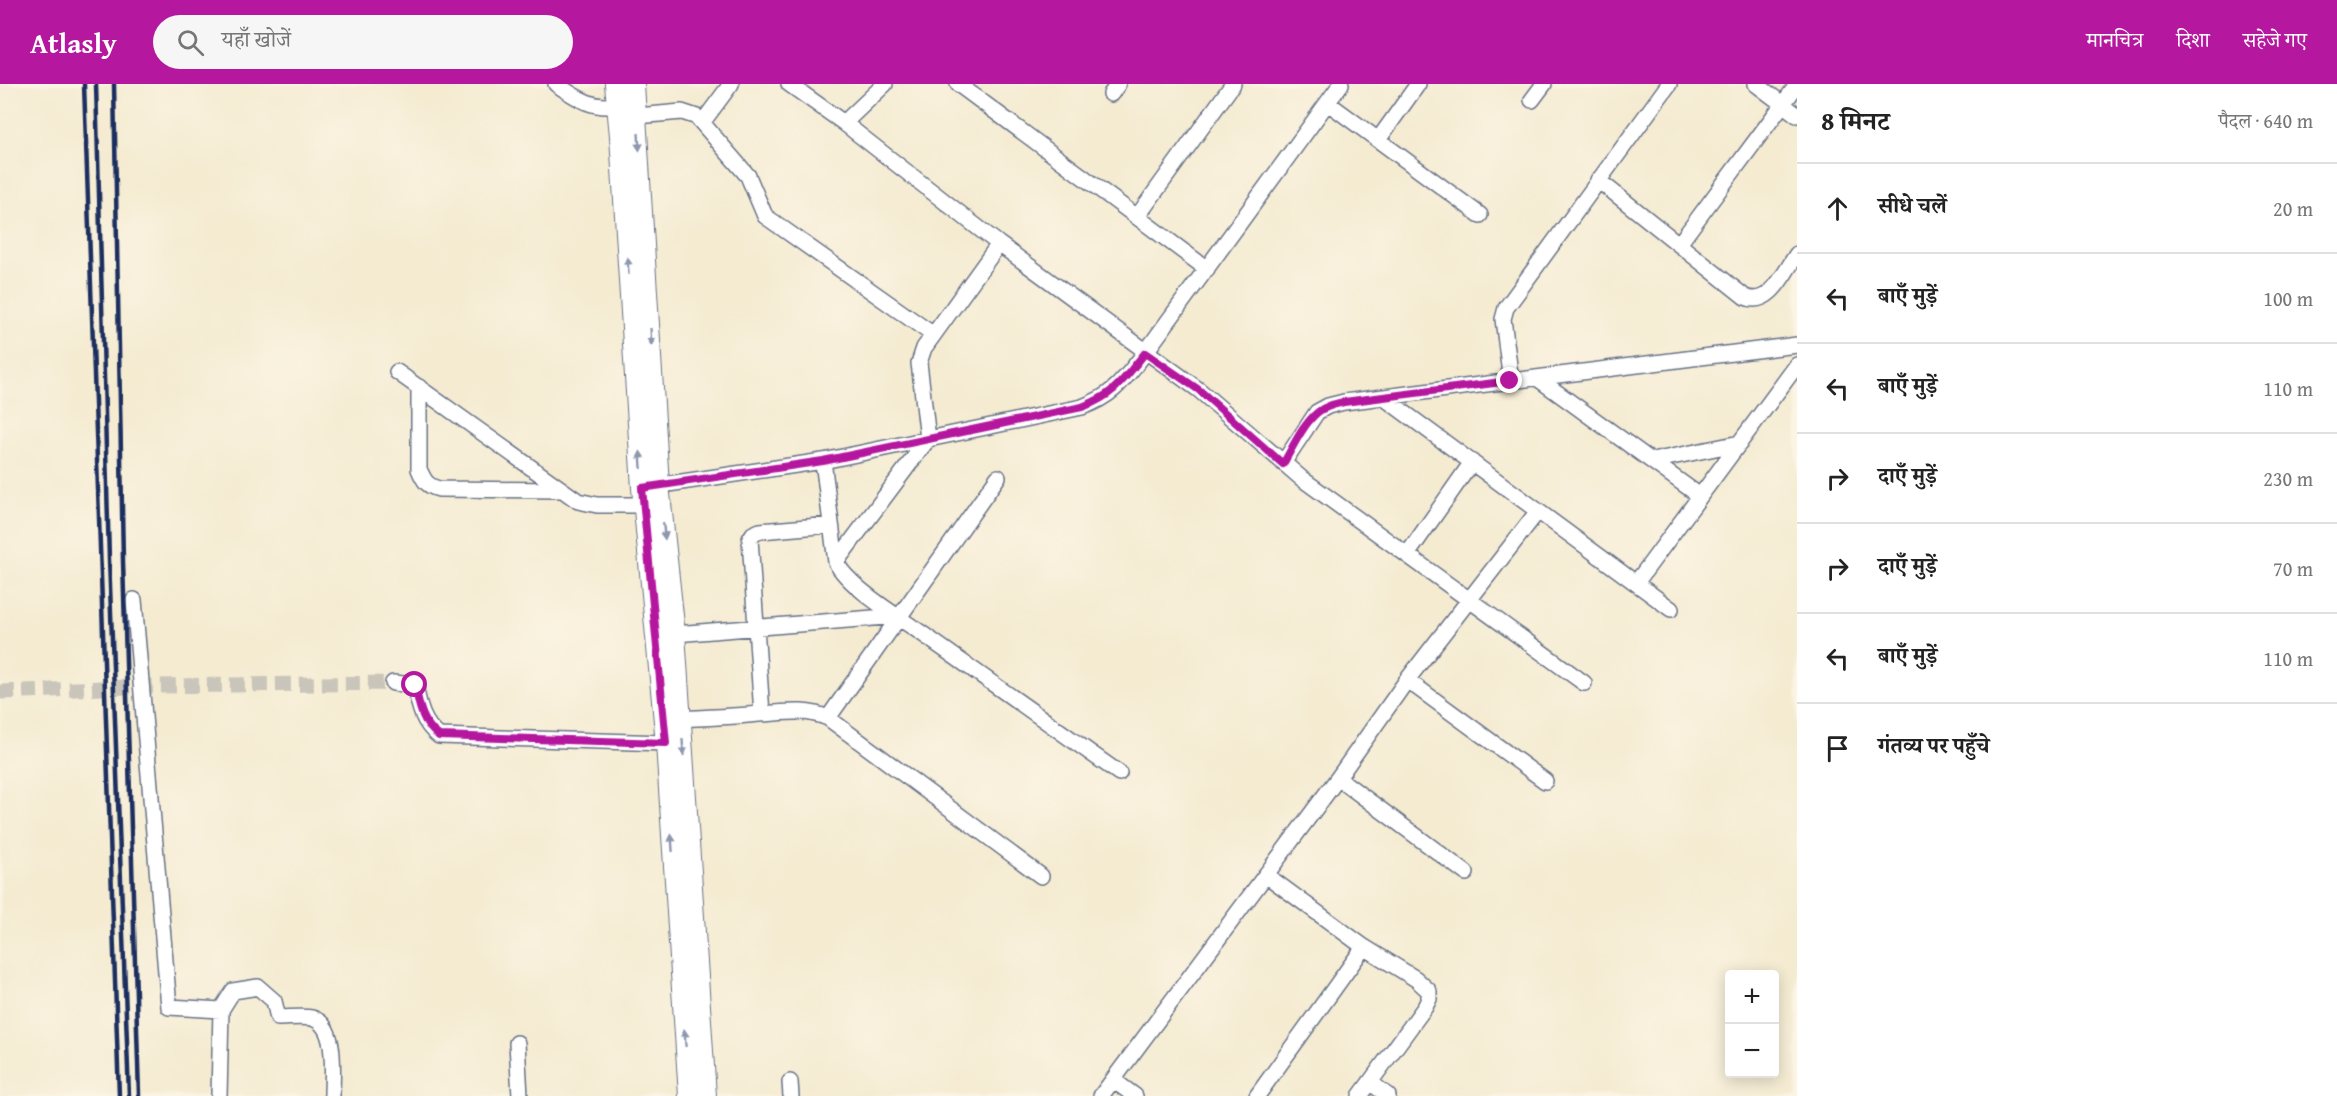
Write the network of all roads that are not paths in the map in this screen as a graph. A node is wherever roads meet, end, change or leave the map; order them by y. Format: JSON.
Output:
{"nodes":[{"id":1,"x":556,"y":84,"type":"edge"},
{"id":2,"x":615,"y":84,"type":"edge"},
{"id":3,"x":634,"y":84,"type":"edge"},
{"id":4,"x":731,"y":84,"type":"edge"},
{"id":5,"x":789,"y":84,"type":"edge"},
{"id":6,"x":885,"y":84,"type":"edge"},
{"id":7,"x":958,"y":84,"type":"edge"},
{"id":8,"x":1233,"y":84,"type":"edge"},
{"id":9,"x":1341,"y":84,"type":"edge"},
{"id":10,"x":1418,"y":84,"type":"edge"},
{"id":11,"x":1544,"y":84,"type":"edge"},
{"id":12,"x":1669,"y":84,"type":"edge"},
{"id":13,"x":1756,"y":84,"type":"edge"},
{"id":14,"x":1797,"y":85,"type":"edge"},
{"id":15,"x":1532,"y":100,"type":"dead end"},
{"id":16,"x":1328,"y":103,"type":"junction"},
{"id":17,"x":1782,"y":104,"type":"junction"},
{"id":18,"x":617,"y":105,"type":"junction"},
{"id":19,"x":1797,"y":115,"type":"edge"},
{"id":20,"x":637,"y":116,"type":"junction"},
{"id":21,"x":702,"y":123,"type":"junction"},
{"id":22,"x":844,"y":123,"type":"junction"},
{"id":23,"x":1378,"y":140,"type":"junction"},
{"id":24,"x":1598,"y":180,"type":"junction"},
{"id":25,"x":1480,"y":215,"type":"dead end"},
{"id":26,"x":1137,"y":217,"type":"junction"},
{"id":27,"x":999,"y":244,"type":"junction"},
{"id":28,"x":1678,"y":244,"type":"junction"},
{"id":29,"x":1797,"y":254,"type":"edge"},
{"id":30,"x":1206,"y":269,"type":"junction"},
{"id":31,"x":932,"y":334,"type":"junction"},
{"id":32,"x":1797,"y":345,"type":"edge"},
{"id":33,"x":1145,"y":353,"type":"junction"},
{"id":34,"x":1797,"y":365,"type":"edge"},
{"id":35,"x":397,"y":372,"type":"dead end"},
{"id":36,"x":1537,"y":378,"type":"junction"},
{"id":37,"x":1510,"y":381,"type":"junction"},
{"id":38,"x":419,"y":387,"type":"junction"},
{"id":39,"x":1383,"y":397,"type":"junction"},
{"id":40,"x":928,"y":439,"type":"junction"},
{"id":41,"x":1740,"y":443,"type":"junction"},
{"id":42,"x":823,"y":461,"type":"junction"},
{"id":43,"x":1652,"y":461,"type":"junction"},
{"id":44,"x":1472,"y":462,"type":"junction"},
{"id":45,"x":1283,"y":464,"type":"junction"},
{"id":46,"x":998,"y":477,"type":"dead end"},
{"id":47,"x":562,"y":490,"type":"junction"},
{"id":48,"x":649,"y":493,"type":"junction"},
{"id":49,"x":1700,"y":496,"type":"junction"},
{"id":50,"x":1538,"y":511,"type":"junction"},
{"id":51,"x":831,"y":525,"type":"junction"},
{"id":52,"x":1407,"y":555,"type":"junction"},
{"id":53,"x":836,"y":561,"type":"junction"},
{"id":54,"x":1636,"y":583,"type":"junction"},
{"id":55,"x":134,"y":600,"type":"dead end"},
{"id":56,"x":1469,"y":600,"type":"junction"},
{"id":57,"x":1671,"y":609,"type":"dead end"},
{"id":58,"x":898,"y":616,"type":"junction"},
{"id":59,"x":754,"y":628,"type":"junction"},
{"id":60,"x":675,"y":634,"type":"junction"},
{"id":61,"x":1407,"y":680,"type":"junction"},
{"id":62,"x":393,"y":683,"type":"tunnel mouth"},
{"id":63,"x":1584,"y":683,"type":"dead end"},
{"id":64,"x":762,"y":714,"type":"junction"},
{"id":65,"x":828,"y":718,"type":"junction"},
{"id":66,"x":672,"y":719,"type":"junction"},
{"id":67,"x":666,"y":743,"type":"junction"},
{"id":68,"x":1119,"y":773,"type":"dead end"},
{"id":69,"x":1338,"y":778,"type":"junction"},
{"id":70,"x":1545,"y":781,"type":"dead end"},
{"id":71,"x":1466,"y":873,"type":"dead end"},
{"id":72,"x":1266,"y":875,"type":"junction"},
{"id":73,"x":1041,"y":876,"type":"dead end"},
{"id":74,"x":1364,"y":947,"type":"junction"},
{"id":75,"x":221,"y":1010,"type":"junction"},
{"id":76,"x":518,"y":1043,"type":"dead end"},
{"id":77,"x":1113,"y":1080,"type":"junction"},
{"id":78,"x":1370,"y":1082,"type":"junction"},
{"id":79,"x":219,"y":1096,"type":"edge"},
{"id":80,"x":332,"y":1096,"type":"edge"},
{"id":81,"x":520,"y":1096,"type":"edge"},
{"id":82,"x":688,"y":1096,"type":"edge"},
{"id":83,"x":706,"y":1096,"type":"edge"},
{"id":84,"x":1101,"y":1096,"type":"edge"},
{"id":85,"x":1135,"y":1096,"type":"edge"},
{"id":86,"x":1257,"y":1096,"type":"edge"},
{"id":87,"x":1360,"y":1096,"type":"edge"},
{"id":88,"x":1388,"y":1096,"type":"edge"}],
"edges":[{"from":1,"to":18,"type":"street"},
{"from":2,"to":18,"type":"street"},
{"from":3,"to":20,"type":"street"},
{"from":4,"to":21,"type":"street"},
{"from":5,"to":22,"type":"street"},
{"from":6,"to":22,"type":"street"},
{"from":7,"to":26,"type":"street"},
{"from":8,"to":26,"type":"street"},
{"from":9,"to":16,"type":"street"},
{"from":10,"to":23,"type":"street"},
{"from":11,"to":15,"type":"street"},
{"from":12,"to":24,"type":"street"},
{"from":13,"to":17,"type":"street"},
{"from":14,"to":17,"type":"street"},
{"from":16,"to":23,"type":"street"},
{"from":16,"to":30,"type":"street"},
{"from":17,"to":19,"type":"street"},
{"from":17,"to":28,"type":"street"},
{"from":48,"to":18,"type":"street","one_way":true},
{"from":20,"to":21,"type":"street"},
{"from":20,"to":48,"type":"street","one_way":true},
{"from":21,"to":31,"type":"street"},
{"from":22,"to":27,"type":"street"},
{"from":23,"to":25,"type":"street"},
{"from":24,"to":28,"type":"street"},
{"from":24,"to":37,"type":"street"},
{"from":26,"to":30,"type":"street"},
{"from":27,"to":31,"type":"street"},
{"from":27,"to":33,"type":"street"},
{"from":28,"to":29,"type":"street"},
{"from":30,"to":33,"type":"street"},
{"from":31,"to":40,"type":"street"},
{"from":32,"to":36,"type":"street"},
{"from":33,"to":40,"type":"street"},
{"from":33,"to":45,"type":"street"},
{"from":34,"to":41,"type":"street"},
{"from":35,"to":38,"type":"street"},
{"from":36,"to":37,"type":"street"},
{"from":36,"to":43,"type":"street"},
{"from":37,"to":39,"type":"street"},
{"from":38,"to":47,"type":"street"},
{"from":38,"to":47,"type":"street"},
{"from":39,"to":44,"type":"street"},
{"from":39,"to":45,"type":"street"},
{"from":40,"to":42,"type":"street"},
{"from":40,"to":53,"type":"street"},
{"from":41,"to":43,"type":"street"},
{"from":41,"to":49,"type":"street"},
{"from":42,"to":48,"type":"street"},
{"from":42,"to":51,"type":"street"},
{"from":43,"to":49,"type":"street"},
{"from":44,"to":50,"type":"street"},
{"from":44,"to":52,"type":"street"},
{"from":45,"to":52,"type":"street"},
{"from":46,"to":58,"type":"street"},
{"from":47,"to":48,"type":"street"},
{"from":48,"to":60,"type":"street","one_way":true},
{"from":48,"to":66,"type":"street"},
{"from":49,"to":54,"type":"street"},
{"from":50,"to":54,"type":"street"},
{"from":50,"to":56,"type":"street"},
{"from":51,"to":53,"type":"street"},
{"from":51,"to":59,"type":"street"},
{"from":52,"to":56,"type":"street"},
{"from":53,"to":58,"type":"street"},
{"from":54,"to":57,"type":"street"},
{"from":55,"to":75,"type":"street"},
{"from":56,"to":61,"type":"street"},
{"from":56,"to":63,"type":"street"},
{"from":58,"to":59,"type":"street"},
{"from":58,"to":65,"type":"street"},
{"from":58,"to":68,"type":"street"},
{"from":59,"to":60,"type":"street"},
{"from":59,"to":64,"type":"street"},
{"from":60,"to":66,"type":"street"},
{"from":61,"to":69,"type":"street"},
{"from":61,"to":70,"type":"street"},
{"from":62,"to":67,"type":"street"},
{"from":64,"to":65,"type":"street"},
{"from":64,"to":66,"type":"street"},
{"from":65,"to":73,"type":"street"},
{"from":66,"to":67,"type":"street"},
{"from":66,"to":83,"type":"street","one_way":true},
{"from":82,"to":67,"type":"street","one_way":true},
{"from":69,"to":71,"type":"street"},
{"from":69,"to":72,"type":"street"},
{"from":72,"to":74,"type":"street"},
{"from":72,"to":77,"type":"street"},
{"from":74,"to":78,"type":"street"},
{"from":74,"to":86,"type":"street"},
{"from":75,"to":79,"type":"street"},
{"from":75,"to":80,"type":"street"},
{"from":76,"to":81,"type":"street"},
{"from":77,"to":84,"type":"street"},
{"from":77,"to":85,"type":"street"},
{"from":78,"to":87,"type":"street"},
{"from":78,"to":88,"type":"street"}]}
